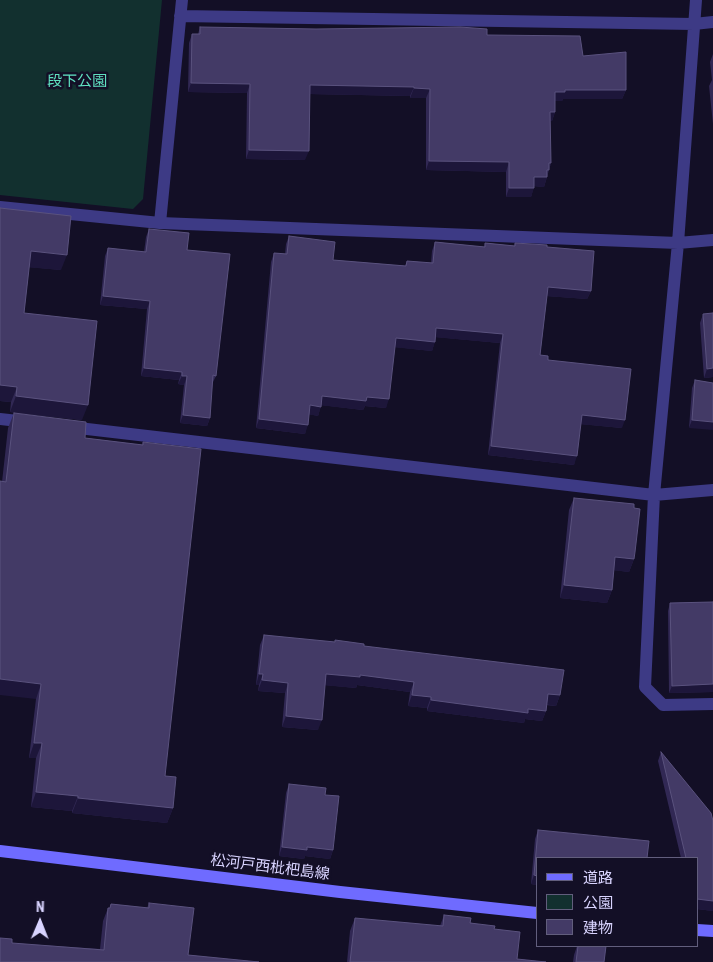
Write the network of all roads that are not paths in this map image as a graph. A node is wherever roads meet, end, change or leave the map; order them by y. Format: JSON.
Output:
{"nodes":[{"id":1,"x":182,"y":0,"type":"edge"},
{"id":2,"x":696,"y":0,"type":"edge"},
{"id":3,"x":180,"y":16,"type":"junction"},
{"id":4,"x":713,"y":22,"type":"edge"},
{"id":5,"x":694,"y":24,"type":"junction"},
{"id":6,"x":0,"y":207,"type":"edge"},
{"id":7,"x":160,"y":223,"type":"junction"},
{"id":8,"x":713,"y":240,"type":"edge"},
{"id":9,"x":678,"y":243,"type":"junction"},
{"id":10,"x":0,"y":419,"type":"edge"},
{"id":11,"x":40,"y":424,"type":"edge"},
{"id":12,"x":59,"y":426,"type":"edge"},
{"id":13,"x":713,"y":490,"type":"edge"},
{"id":14,"x":654,"y":495,"type":"junction"},
{"id":15,"x":713,"y":704,"type":"edge"},
{"id":16,"x":0,"y":851,"type":"edge"},
{"id":17,"x":536,"y":913,"type":"edge"},
{"id":18,"x":698,"y":930,"type":"edge"},
{"id":19,"x":713,"y":931,"type":"edge"}],
"edges":[{"from":1,"to":3,"type":"street"},
{"from":2,"to":5,"type":"street"},
{"from":3,"to":5,"type":"street"},
{"from":3,"to":7,"type":"street"},
{"from":4,"to":5,"type":"street"},
{"from":5,"to":9,"type":"street"},
{"from":6,"to":7,"type":"street"},
{"from":7,"to":9,"type":"street"},
{"from":8,"to":9,"type":"street"},
{"from":9,"to":14,"type":"street"},
{"from":10,"to":11,"type":"street"},
{"from":12,"to":14,"type":"street"},
{"from":13,"to":14,"type":"street"},
{"from":14,"to":15,"type":"street"},
{"from":16,"to":17,"type":"main road","name":"松河戸西枇杷島線"},
{"from":18,"to":19,"type":"main road"}]}
